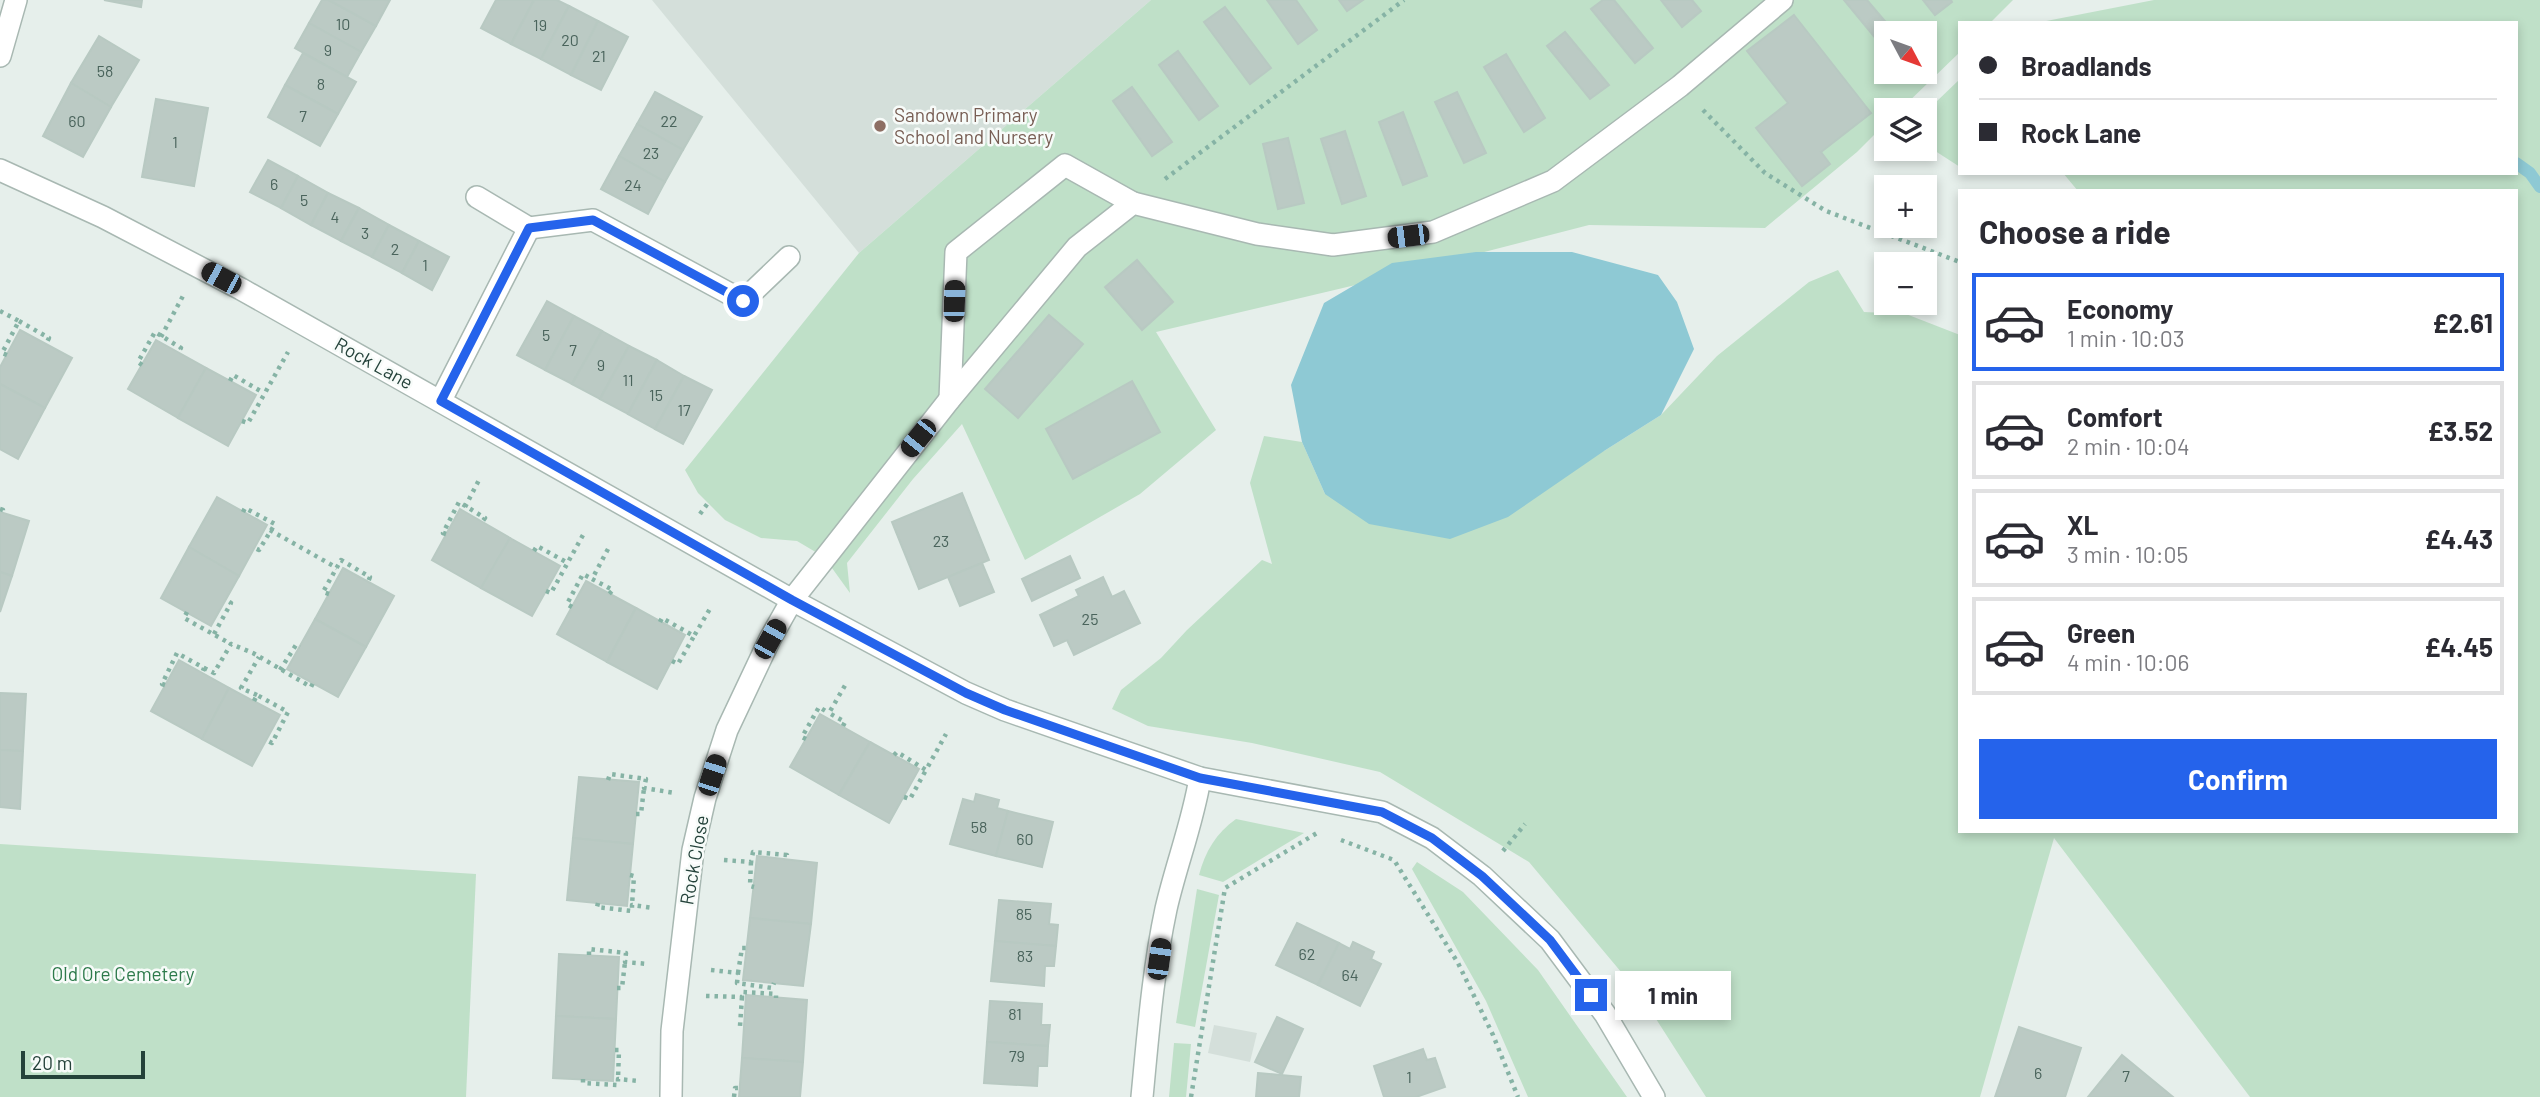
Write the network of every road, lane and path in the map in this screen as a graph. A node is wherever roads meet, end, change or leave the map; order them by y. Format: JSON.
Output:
{"nodes":[{"id":1,"x":16,"y":0,"type":"edge"},
{"id":2,"x":1404,"y":0,"type":"edge"},
{"id":3,"x":1782,"y":0,"type":"edge"},
{"id":4,"x":0,"y":56,"type":"edge"},
{"id":5,"x":1680,"y":86,"type":"junction"},
{"id":6,"x":0,"y":170,"type":"edge"},
{"id":7,"x":477,"y":197,"type":"dead end"},
{"id":8,"x":1133,"y":203,"type":"junction"},
{"id":9,"x":529,"y":228,"type":"junction"},
{"id":10,"x":789,"y":257,"type":"dead end"},
{"id":11,"x":1958,"y":261,"type":"edge"},
{"id":12,"x":200,"y":267,"type":"junction"},
{"id":13,"x":0,"y":311,"type":"edge"},
{"id":14,"x":19,"y":321,"type":"junction"},
{"id":15,"x":303,"y":323,"type":"junction"},
{"id":16,"x":162,"y":337,"type":"junction"},
{"id":17,"x":46,"y":344,"type":"dead end"},
{"id":18,"x":178,"y":352,"type":"dead end"},
{"id":19,"x":7,"y":355,"type":"dead end"},
{"id":20,"x":142,"y":365,"type":"dead end"},
{"id":21,"x":230,"y":382,"type":"dead end"},
{"id":22,"x":264,"y":393,"type":"junction"},
{"id":23,"x":950,"y":399,"type":"junction"},
{"id":24,"x":441,"y":401,"type":"junction"},
{"id":25,"x":242,"y":421,"type":"dead end"},
{"id":26,"x":480,"y":478,"type":"dead end"},
{"id":27,"x":465,"y":507,"type":"junction"},
{"id":28,"x":243,"y":512,"type":"dead end"},
{"id":29,"x":482,"y":522,"type":"dead end"},
{"id":30,"x":270,"y":530,"type":"junction"},
{"id":31,"x":446,"y":534,"type":"dead end"},
{"id":32,"x":583,"y":535,"type":"dead end"},
{"id":33,"x":254,"y":548,"type":"dead end"},
{"id":34,"x":608,"y":549,"type":"dead end"},
{"id":35,"x":534,"y":551,"type":"dead end"},
{"id":36,"x":568,"y":563,"type":"junction"},
{"id":37,"x":337,"y":568,"type":"junction"},
{"id":38,"x":592,"y":579,"type":"junction"},
{"id":39,"x":368,"y":582,"type":"dead end"},
{"id":40,"x":546,"y":591,"type":"dead end"},
{"id":41,"x":329,"y":594,"type":"dead end"},
{"id":42,"x":609,"y":594,"type":"dead end"},
{"id":43,"x":226,"y":600,"type":"dead end"},
{"id":44,"x":792,"y":600,"type":"junction"},
{"id":45,"x":572,"y":607,"type":"dead end"},
{"id":46,"x":711,"y":607,"type":"dead end"},
{"id":47,"x":187,"y":612,"type":"dead end"},
{"id":48,"x":660,"y":622,"type":"dead end"},
{"id":49,"x":214,"y":634,"type":"junction"},
{"id":50,"x":694,"y":636,"type":"junction"},
{"id":51,"x":231,"y":644,"type":"junction"},
{"id":52,"x":300,"y":647,"type":"dead end"},
{"id":53,"x":260,"y":657,"type":"junction"},
{"id":54,"x":672,"y":661,"type":"dead end"},
{"id":55,"x":281,"y":670,"type":"junction"},
{"id":56,"x":847,"y":682,"type":"dead end"},
{"id":57,"x":313,"y":683,"type":"dead end"},
{"id":58,"x":165,"y":685,"type":"dead end"},
{"id":59,"x":829,"y":713,"type":"junction"},
{"id":60,"x":843,"y":726,"type":"dead end"},
{"id":61,"x":946,"y":734,"type":"dead end"},
{"id":62,"x":806,"y":739,"type":"dead end"},
{"id":63,"x":266,"y":740,"type":"dead end"},
{"id":64,"x":894,"y":755,"type":"dead end"},
{"id":65,"x":926,"y":770,"type":"junction"},
{"id":66,"x":1200,"y":778,"type":"junction"},
{"id":67,"x":608,"y":779,"type":"dead end"},
{"id":68,"x":644,"y":788,"type":"junction"},
{"id":69,"x":678,"y":794,"type":"dead end"},
{"id":70,"x":904,"y":797,"type":"dead end"},
{"id":71,"x":636,"y":814,"type":"dead end"},
{"id":72,"x":1319,"y":831,"type":"dead end"},
{"id":73,"x":1332,"y":836,"type":"dead end"},
{"id":74,"x":787,"y":859,"type":"dead end"},
{"id":75,"x":719,"y":860,"type":"dead end"},
{"id":76,"x":751,"y":862,"type":"junction"},
{"id":77,"x":630,"y":875,"type":"dead end"},
{"id":78,"x":754,"y":887,"type":"dead end"},
{"id":79,"x":597,"y":904,"type":"dead end"},
{"id":80,"x":632,"y":905,"type":"junction"},
{"id":81,"x":656,"y":908,"type":"dead end"},
{"id":82,"x":747,"y":948,"type":"dead end"},
{"id":83,"x":589,"y":955,"type":"dead end"},
{"id":84,"x":625,"y":962,"type":"junction"},
{"id":85,"x":651,"y":965,"type":"dead end"},
{"id":86,"x":707,"y":970,"type":"dead end"},
{"id":87,"x":738,"y":974,"type":"junction"},
{"id":88,"x":774,"y":983,"type":"dead end"},
{"id":89,"x":617,"y":988,"type":"dead end"},
{"id":90,"x":694,"y":995,"type":"dead end"},
{"id":91,"x":742,"y":997,"type":"junction"},
{"id":92,"x":776,"y":998,"type":"dead end"},
{"id":93,"x":744,"y":1027,"type":"dead end"},
{"id":94,"x":615,"y":1050,"type":"dead end"},
{"id":95,"x":583,"y":1079,"type":"dead end"},
{"id":96,"x":618,"y":1079,"type":"junction"},
{"id":97,"x":642,"y":1081,"type":"dead end"},
{"id":98,"x":740,"y":1088,"type":"dead end"},
{"id":99,"x":671,"y":1097,"type":"edge"},
{"id":100,"x":734,"y":1097,"type":"edge"},
{"id":101,"x":1142,"y":1097,"type":"edge"},
{"id":102,"x":1191,"y":1097,"type":"edge"},
{"id":103,"x":1518,"y":1097,"type":"edge"},
{"id":104,"x":1654,"y":1097,"type":"edge"}],
"edges":[{"from":1,"to":4,"type":"street"},
{"from":2,"to":8,"type":"path"},
{"from":3,"to":5,"type":"street"},
{"from":5,"to":8,"type":"street"},
{"from":5,"to":11,"type":"path"},
{"from":6,"to":12,"type":"street","name":"Rock Lane"},
{"from":7,"to":9,"type":"street"},
{"from":8,"to":23,"type":"street","name":"Rock Close"},
{"from":8,"to":23,"type":"street"},
{"from":9,"to":10,"type":"street"},
{"from":9,"to":24,"type":"street"},
{"from":12,"to":15,"type":"street","name":"Rock Lane"},
{"from":12,"to":16,"type":"path"},
{"from":13,"to":14,"type":"path"},
{"from":14,"to":17,"type":"path"},
{"from":14,"to":19,"type":"path"},
{"from":15,"to":22,"type":"path"},
{"from":15,"to":24,"type":"street","name":"Rock Lane"},
{"from":16,"to":18,"type":"path"},
{"from":16,"to":20,"type":"path"},
{"from":21,"to":22,"type":"path"},
{"from":22,"to":25,"type":"path"},
{"from":23,"to":44,"type":"street","name":"Rock Close"},
{"from":24,"to":44,"type":"street","name":"Rock Lane"},
{"from":26,"to":27,"type":"path"},
{"from":27,"to":29,"type":"path"},
{"from":27,"to":31,"type":"path"},
{"from":28,"to":30,"type":"path"},
{"from":30,"to":33,"type":"path"},
{"from":30,"to":37,"type":"path"},
{"from":32,"to":36,"type":"path"},
{"from":34,"to":38,"type":"path"},
{"from":35,"to":36,"type":"path"},
{"from":36,"to":40,"type":"path"},
{"from":37,"to":39,"type":"path"},
{"from":37,"to":41,"type":"path"},
{"from":38,"to":42,"type":"path"},
{"from":38,"to":45,"type":"path"},
{"from":43,"to":49,"type":"path"},
{"from":44,"to":66,"type":"street","name":"Rock Lane"},
{"from":44,"to":99,"type":"street","name":"Rock Close"},
{"from":46,"to":50,"type":"path"},
{"from":47,"to":49,"type":"path"},
{"from":48,"to":50,"type":"path"},
{"from":49,"to":51,"type":"path"},
{"from":50,"to":54,"type":"path"},
{"from":51,"to":53,"type":"path"},
{"from":51,"to":58,"type":"path"},
{"from":52,"to":55,"type":"path"},
{"from":53,"to":55,"type":"path"},
{"from":53,"to":63,"type":"path"},
{"from":55,"to":57,"type":"path"},
{"from":56,"to":59,"type":"path"},
{"from":59,"to":60,"type":"path"},
{"from":59,"to":62,"type":"path"},
{"from":61,"to":65,"type":"path"},
{"from":64,"to":65,"type":"path"},
{"from":65,"to":70,"type":"path"},
{"from":66,"to":101,"type":"street"},
{"from":66,"to":104,"type":"street","name":"Rock Lane"},
{"from":67,"to":68,"type":"path"},
{"from":68,"to":69,"type":"path"},
{"from":68,"to":71,"type":"path"},
{"from":72,"to":102,"type":"path"},
{"from":73,"to":103,"type":"path"},
{"from":74,"to":76,"type":"path"},
{"from":75,"to":76,"type":"path"},
{"from":76,"to":78,"type":"path"},
{"from":77,"to":80,"type":"path"},
{"from":79,"to":80,"type":"path"},
{"from":80,"to":81,"type":"path"},
{"from":82,"to":87,"type":"path"},
{"from":83,"to":84,"type":"path"},
{"from":84,"to":85,"type":"path"},
{"from":84,"to":89,"type":"path"},
{"from":86,"to":87,"type":"path"},
{"from":87,"to":88,"type":"path"},
{"from":90,"to":91,"type":"path"},
{"from":91,"to":92,"type":"path"},
{"from":91,"to":93,"type":"path"},
{"from":94,"to":96,"type":"path"},
{"from":95,"to":96,"type":"path"},
{"from":96,"to":97,"type":"path"},
{"from":98,"to":100,"type":"path"}]}
